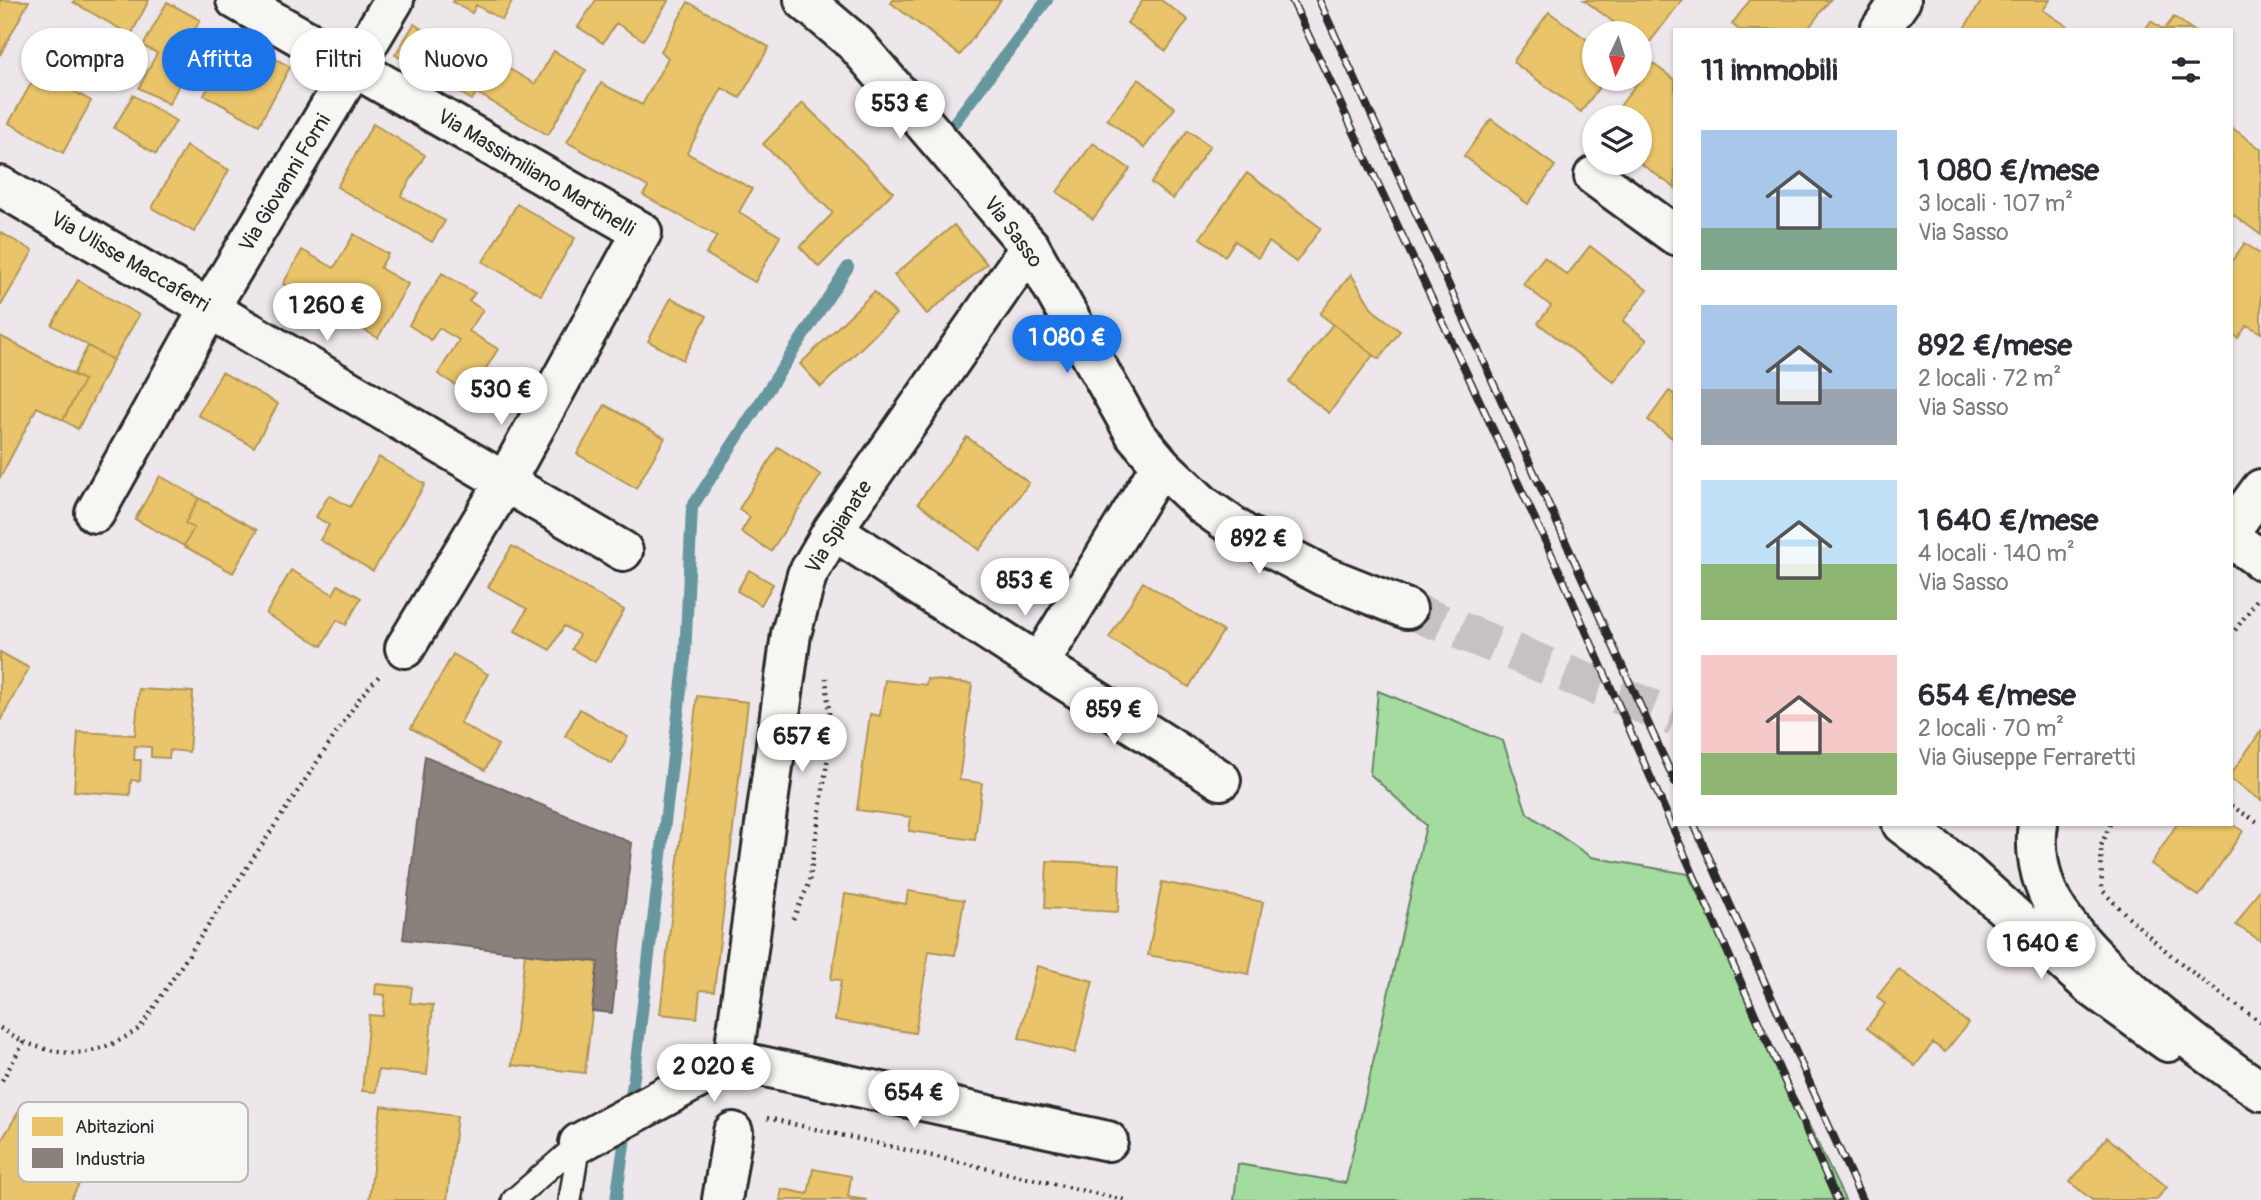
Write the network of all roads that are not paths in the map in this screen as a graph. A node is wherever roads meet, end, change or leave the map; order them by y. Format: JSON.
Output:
{"nodes":[{"id":1,"x":236,"y":0,"type":"edge"},
{"id":2,"x":394,"y":0,"type":"edge"},
{"id":3,"x":804,"y":0,"type":"edge"},
{"id":4,"x":1902,"y":0,"type":"edge"},
{"id":5,"x":378,"y":28,"type":"edge"},
{"id":6,"x":1881,"y":28,"type":"edge"},
{"id":7,"x":290,"y":31,"type":"edge"},
{"id":8,"x":385,"y":85,"type":"edge"},
{"id":9,"x":341,"y":91,"type":"edge"},
{"id":10,"x":1594,"y":176,"type":"dead end"},
{"id":11,"x":0,"y":186,"type":"edge"},
{"id":12,"x":1673,"y":233,"type":"edge"},
{"id":13,"x":1030,"y":247,"type":"junction"},
{"id":14,"x":209,"y":309,"type":"junction"},
{"id":15,"x":1161,"y":465,"type":"junction"},
{"id":16,"x":505,"y":482,"type":"junction"},
{"id":17,"x":2261,"y":489,"type":"edge"},
{"id":18,"x":95,"y":513,"type":"dead end"},
{"id":19,"x":2233,"y":527,"type":"edge"},
{"id":20,"x":833,"y":530,"type":"junction"},
{"id":21,"x":2233,"y":539,"type":"edge"},
{"id":22,"x":623,"y":551,"type":"dead end"},
{"id":23,"x":2261,"y":560,"type":"edge"},
{"id":24,"x":1407,"y":609,"type":"tunnel mouth"},
{"id":25,"x":405,"y":648,"type":"road end"},
{"id":26,"x":1040,"y":664,"type":"junction"},
{"id":27,"x":1221,"y":780,"type":"dead end"},
{"id":28,"x":1905,"y":826,"type":"edge"},
{"id":29,"x":2038,"y":826,"type":"edge"},
{"id":30,"x":751,"y":1064,"type":"junction"},
{"id":31,"x":2221,"y":1064,"type":"junction"},
{"id":32,"x":2261,"y":1091,"type":"edge"},
{"id":33,"x":733,"y":1132,"type":"dead end"},
{"id":34,"x":594,"y":1134,"type":"junction"},
{"id":35,"x":1108,"y":1141,"type":"dead end"},
{"id":36,"x":513,"y":1200,"type":"edge"},
{"id":37,"x":570,"y":1200,"type":"edge"},
{"id":38,"x":722,"y":1200,"type":"edge"}],
"edges":[{"from":1,"to":7,"type":"street","name":"Via Massimiliano Martinelli"},
{"from":2,"to":5,"type":"street","name":"Via Giovanni Forni"},
{"from":3,"to":13,"type":"street","name":"Via Sasso"},
{"from":4,"to":6,"type":"street"},
{"from":8,"to":16,"type":"street","name":"Via Massimiliano Martinelli"},
{"from":9,"to":14,"type":"street","name":"Via Giovanni Forni"},
{"from":10,"to":12,"type":"street"},
{"from":11,"to":14,"type":"street","name":"Via Ulisse Maccaferri"},
{"from":13,"to":15,"type":"street","name":"Via Sasso"},
{"from":13,"to":20,"type":"street","name":"Via Spianate"},
{"from":14,"to":16,"type":"street","name":"Via Ulisse Maccaferri"},
{"from":14,"to":18,"type":"street","name":"Via Giovanni Forni"},
{"from":15,"to":24,"type":"street","name":"Via Sasso"},
{"from":15,"to":26,"type":"street"},
{"from":16,"to":22,"type":"street","name":"Via Ulisse Maccaferri"},
{"from":16,"to":25,"type":"street","name":"Via Massimiliano Martinelli"},
{"from":17,"to":19,"type":"street"},
{"from":20,"to":26,"type":"street"},
{"from":20,"to":30,"type":"street","name":"Via Spianate"},
{"from":21,"to":23,"type":"street"},
{"from":26,"to":27,"type":"street"},
{"from":28,"to":31,"type":"street"},
{"from":29,"to":31,"type":"street"},
{"from":30,"to":34,"type":"street"},
{"from":30,"to":35,"type":"street"},
{"from":31,"to":32,"type":"street"},
{"from":33,"to":38,"type":"street"},
{"from":34,"to":36,"type":"lane"},
{"from":34,"to":37,"type":"lane"}]}
